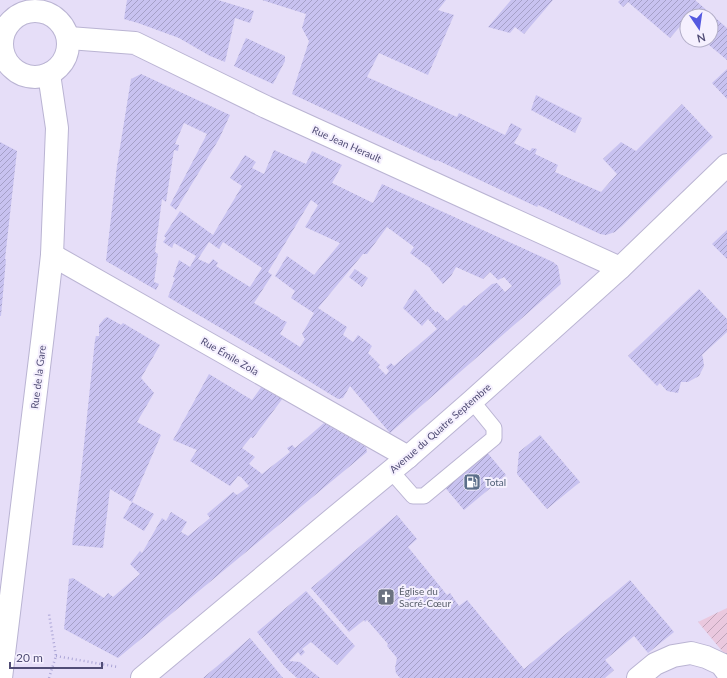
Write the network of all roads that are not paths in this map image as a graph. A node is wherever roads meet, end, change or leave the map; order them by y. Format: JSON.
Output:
{"nodes":[{"id":1,"x":50,"y":7,"type":"edge"},
{"id":2,"x":68,"y":38,"type":"junction"},
{"id":3,"x":49,"y":74,"type":"junction"},
{"id":4,"x":8,"y":75,"type":"edge"},
{"id":5,"x":727,"y":165,"type":"edge"},
{"id":6,"x":52,"y":254,"type":"junction"},
{"id":7,"x":620,"y":268,"type":"junction"},
{"id":8,"x":472,"y":401,"type":"junction"},
{"id":9,"x":408,"y":457,"type":"junction"},
{"id":10,"x":391,"y":471,"type":"junction"},
{"id":11,"x":727,"y":672,"type":"edge"},
{"id":12,"x":1,"y":678,"type":"edge"},
{"id":13,"x":142,"y":678,"type":"edge"},
{"id":14,"x":638,"y":678,"type":"edge"}],
"edges":[{"from":1,"to":2,"type":"street"},
{"from":1,"to":4,"type":"street"},
{"from":2,"to":3,"type":"street"},
{"from":2,"to":7,"type":"street","name":"Rue Jean Herault"},
{"from":3,"to":4,"type":"street"},
{"from":3,"to":6,"type":"street","name":"Rue de la Gare"},
{"from":5,"to":7,"type":"street","name":"Avenue du Quatre Septembre"},
{"from":6,"to":9,"type":"street","name":"Rue Émile Zola"},
{"from":6,"to":12,"type":"street","name":"Rue de la Gare"},
{"from":7,"to":8,"type":"street","name":"Avenue du Quatre Septembre"},
{"from":8,"to":9,"type":"street","name":"Avenue du Quatre Septembre"},
{"from":8,"to":10,"type":"lane"},
{"from":9,"to":10,"type":"street","name":"Avenue du Quatre Septembre"},
{"from":10,"to":13,"type":"street","name":"Avenue du Quatre Septembre"},
{"from":11,"to":14,"type":"street"}]}
